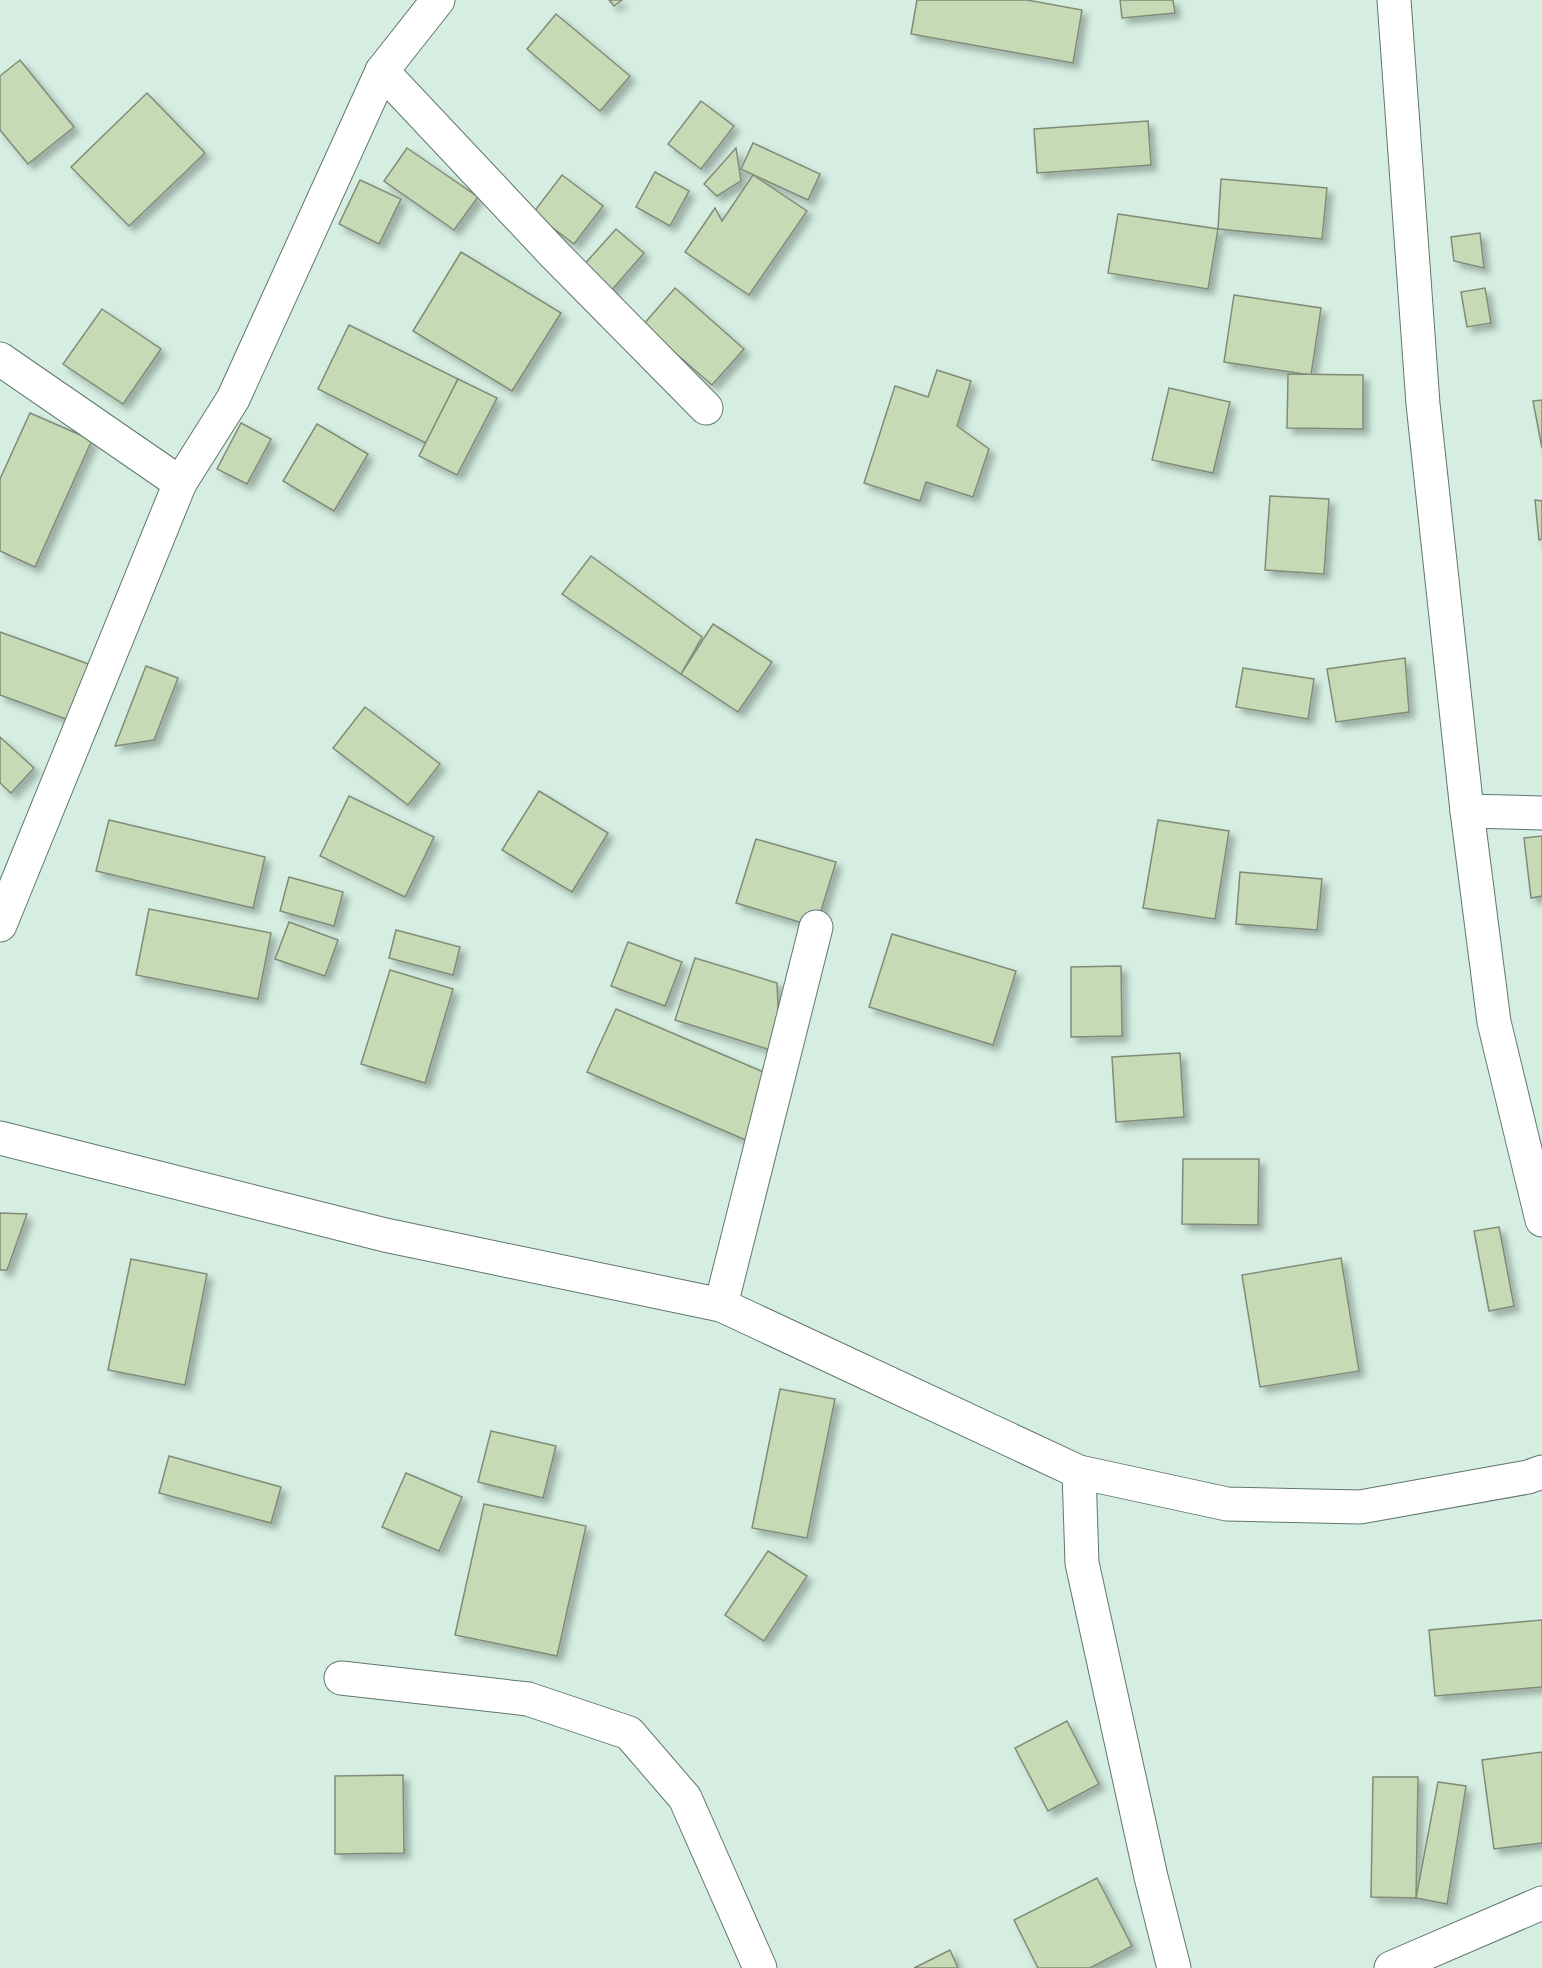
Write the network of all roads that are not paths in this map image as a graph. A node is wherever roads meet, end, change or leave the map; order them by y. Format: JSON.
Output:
{"nodes":[{"id":1,"x":438,"y":0,"type":"edge"},
{"id":2,"x":1394,"y":0,"type":"edge"},
{"id":3,"x":382,"y":71,"type":"junction"},
{"id":4,"x":0,"y":359,"type":"edge"},
{"id":5,"x":706,"y":408,"type":"dead end"},
{"id":6,"x":180,"y":483,"type":"junction"},
{"id":7,"x":1467,"y":811,"type":"junction"},
{"id":8,"x":1542,"y":813,"type":"edge"},
{"id":9,"x":0,"y":925,"type":"edge"},
{"id":10,"x":816,"y":927,"type":"dead end"},
{"id":11,"x":0,"y":1138,"type":"edge"},
{"id":12,"x":1542,"y":1220,"type":"edge"},
{"id":13,"x":721,"y":1305,"type":"junction"},
{"id":14,"x":1079,"y":1472,"type":"junction"},
{"id":15,"x":1542,"y":1472,"type":"edge"},
{"id":16,"x":341,"y":1678,"type":"dead end"},
{"id":17,"x":1542,"y":1902,"type":"edge"},
{"id":18,"x":760,"y":1968,"type":"edge"},
{"id":19,"x":1174,"y":1968,"type":"edge"},
{"id":20,"x":1391,"y":1968,"type":"edge"}],
"edges":[{"from":1,"to":3,"type":"street"},
{"from":2,"to":7,"type":"street"},
{"from":3,"to":5,"type":"street"},
{"from":3,"to":6,"type":"street"},
{"from":4,"to":6,"type":"street"},
{"from":6,"to":9,"type":"street"},
{"from":7,"to":8,"type":"street"},
{"from":7,"to":12,"type":"street"},
{"from":10,"to":13,"type":"street"},
{"from":11,"to":13,"type":"street"},
{"from":13,"to":14,"type":"street"},
{"from":14,"to":15,"type":"street"},
{"from":14,"to":19,"type":"street"},
{"from":16,"to":18,"type":"street"},
{"from":17,"to":20,"type":"street"}]}
